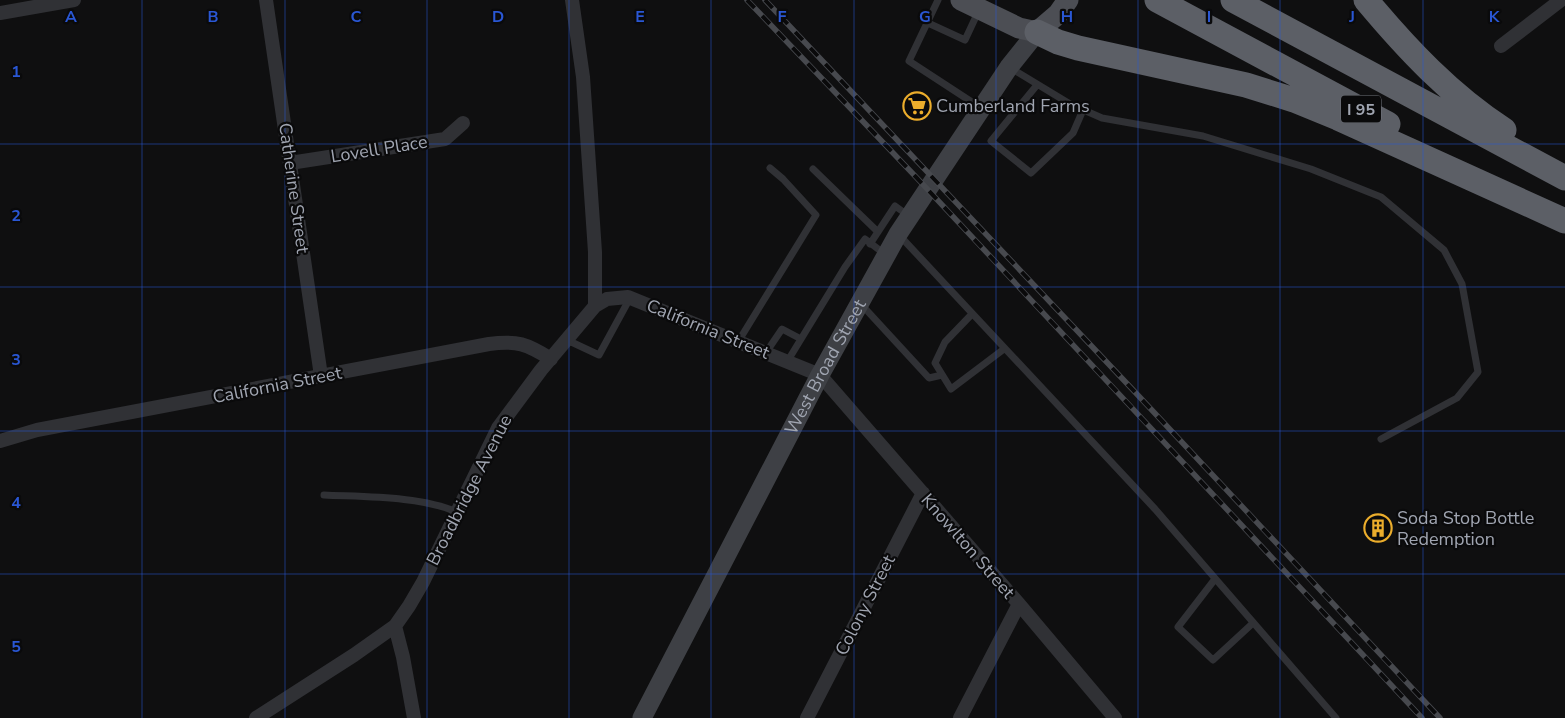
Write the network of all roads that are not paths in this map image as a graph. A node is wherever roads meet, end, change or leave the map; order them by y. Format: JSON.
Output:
{"nodes":[{"id":1,"x":74,"y":0,"type":"edge"},
{"id":2,"x":266,"y":0,"type":"edge"},
{"id":3,"x":572,"y":0,"type":"edge"},
{"id":4,"x":938,"y":0,"type":"edge"},
{"id":5,"x":1051,"y":0,"type":"edge"},
{"id":6,"x":1068,"y":0,"type":"edge"},
{"id":7,"x":1157,"y":0,"type":"edge"},
{"id":8,"x":1233,"y":0,"type":"edge"},
{"id":9,"x":1366,"y":0,"type":"edge"},
{"id":10,"x":1561,"y":0,"type":"edge"},
{"id":11,"x":978,"y":3,"type":"edge"},
{"id":12,"x":0,"y":14,"type":"edge"},
{"id":13,"x":928,"y":23,"type":"junction"},
{"id":14,"x":1037,"y":32,"type":"junction"},
{"id":15,"x":1501,"y":46,"type":"dead end"},
{"id":16,"x":1009,"y":67,"type":"junction"},
{"id":17,"x":1037,"y":85,"type":"junction"},
{"id":18,"x":982,"y":108,"type":"junction"},
{"id":19,"x":1083,"y":110,"type":"junction"},
{"id":20,"x":463,"y":123,"type":"dead end"},
{"id":21,"x":290,"y":163,"type":"junction"},
{"id":22,"x":770,"y":168,"type":"dead end"},
{"id":23,"x":813,"y":169,"type":"dead end"},
{"id":24,"x":1565,"y":170,"type":"edge"},
{"id":25,"x":1565,"y":178,"type":"edge"},
{"id":26,"x":910,"y":216,"type":"junction"},
{"id":27,"x":1565,"y":220,"type":"edge"},
{"id":28,"x":878,"y":232,"type":"junction"},
{"id":29,"x":898,"y":234,"type":"junction"},
{"id":30,"x":870,"y":244,"type":"junction"},
{"id":31,"x":886,"y":255,"type":"junction"},
{"id":32,"x":630,"y":298,"type":"junction"},
{"id":33,"x":860,"y":303,"type":"junction"},
{"id":34,"x":594,"y":306,"type":"junction"},
{"id":35,"x":972,"y":314,"type":"junction"},
{"id":36,"x":801,"y":338,"type":"junction"},
{"id":37,"x":567,"y":340,"type":"junction"},
{"id":38,"x":738,"y":342,"type":"junction"},
{"id":39,"x":1004,"y":349,"type":"junction"},
{"id":40,"x":765,"y":354,"type":"junction"},
{"id":41,"x":550,"y":359,"type":"junction"},
{"id":42,"x":787,"y":362,"type":"junction"},
{"id":43,"x":820,"y":374,"type":"junction"},
{"id":44,"x":942,"y":375,"type":"junction"},
{"id":45,"x":321,"y":376,"type":"junction"},
{"id":46,"x":1380,"y":438,"type":"dead end"},
{"id":47,"x":0,"y":441,"type":"edge"},
{"id":48,"x":923,"y":493,"type":"junction"},
{"id":49,"x":324,"y":495,"type":"dead end"},
{"id":50,"x":457,"y":512,"type":"junction"},
{"id":51,"x":1216,"y":579,"type":"junction"},
{"id":52,"x":1019,"y":604,"type":"junction"},
{"id":53,"x":1253,"y":623,"type":"junction"},
{"id":54,"x":395,"y":626,"type":"junction"},
{"id":55,"x":256,"y":718,"type":"edge"},
{"id":56,"x":414,"y":718,"type":"edge"},
{"id":57,"x":642,"y":718,"type":"edge"},
{"id":58,"x":807,"y":718,"type":"edge"},
{"id":59,"x":960,"y":718,"type":"edge"},
{"id":60,"x":1114,"y":718,"type":"edge"},
{"id":61,"x":1336,"y":718,"type":"edge"}],
"edges":[{"from":1,"to":12,"type":"street"},
{"from":2,"to":21,"type":"street","name":"Catherine Street"},
{"from":3,"to":34,"type":"street"},
{"from":4,"to":13,"type":"lane"},
{"from":5,"to":14,"type":"main road","name":"West Broad Street"},
{"from":6,"to":14,"type":"main road","name":"West Broad Street"},
{"from":7,"to":27,"type":"highway","number":"I 95"},
{"from":8,"to":25,"type":"highway","number":"I 95"},
{"from":9,"to":24,"type":"highway"},
{"from":10,"to":15,"type":"street"},
{"from":11,"to":13,"type":"lane"},
{"from":11,"to":14,"type":"main road"},
{"from":13,"to":18,"type":"lane"},
{"from":14,"to":16,"type":"main road","name":"West Broad Street"},
{"from":14,"to":27,"type":"highway"},
{"from":16,"to":17,"type":"lane"},
{"from":16,"to":18,"type":"main road","name":"West Broad Street"},
{"from":17,"to":19,"type":"lane"},
{"from":17,"to":19,"type":"lane"},
{"from":18,"to":26,"type":"main road","name":"West Broad Street"},
{"from":19,"to":46,"type":"lane"},
{"from":20,"to":21,"type":"street","name":"Lovell Place"},
{"from":21,"to":45,"type":"street","name":"Catherine Street"},
{"from":22,"to":38,"type":"lane"},
{"from":23,"to":28,"type":"lane"},
{"from":26,"to":28,"type":"lane"},
{"from":26,"to":29,"type":"main road","name":"West Broad Street"},
{"from":28,"to":30,"type":"lane"},
{"from":29,"to":31,"type":"main road","name":"West Broad Street"},
{"from":29,"to":35,"type":"lane"},
{"from":30,"to":31,"type":"lane"},
{"from":30,"to":36,"type":"lane"},
{"from":31,"to":33,"type":"main road","name":"West Broad Street"},
{"from":32,"to":34,"type":"street","name":"California Street"},
{"from":32,"to":37,"type":"lane"},
{"from":32,"to":38,"type":"street","name":"California Street"},
{"from":33,"to":43,"type":"main road","name":"West Broad Street"},
{"from":33,"to":44,"type":"lane"},
{"from":34,"to":37,"type":"street","name":"Broadbridge Avenue"},
{"from":35,"to":39,"type":"lane"},
{"from":35,"to":44,"type":"lane"},
{"from":36,"to":40,"type":"lane"},
{"from":36,"to":42,"type":"lane"},
{"from":37,"to":41,"type":"street","name":"Broadbridge Avenue"},
{"from":38,"to":40,"type":"street","name":"California Street"},
{"from":39,"to":44,"type":"lane"},
{"from":39,"to":51,"type":"lane"},
{"from":40,"to":42,"type":"street","name":"California Street"},
{"from":41,"to":45,"type":"street","name":"California Street"},
{"from":41,"to":50,"type":"street","name":"Broadbridge Avenue"},
{"from":42,"to":43,"type":"street","name":"California Street"},
{"from":43,"to":48,"type":"street","name":"Knowlton Street"},
{"from":43,"to":57,"type":"main road","name":"West Broad Street"},
{"from":45,"to":47,"type":"street","name":"California Street"},
{"from":48,"to":52,"type":"street","name":"Knowlton Street"},
{"from":48,"to":58,"type":"street","name":"Colony Street"},
{"from":49,"to":50,"type":"lane"},
{"from":50,"to":54,"type":"street","name":"Broadbridge Avenue"},
{"from":51,"to":53,"type":"lane"},
{"from":51,"to":53,"type":"lane"},
{"from":52,"to":59,"type":"street"},
{"from":52,"to":60,"type":"street","name":"Knowlton Street"},
{"from":53,"to":61,"type":"lane"},
{"from":54,"to":55,"type":"street","name":"Broadbridge Avenue"},
{"from":54,"to":56,"type":"street"}]}
